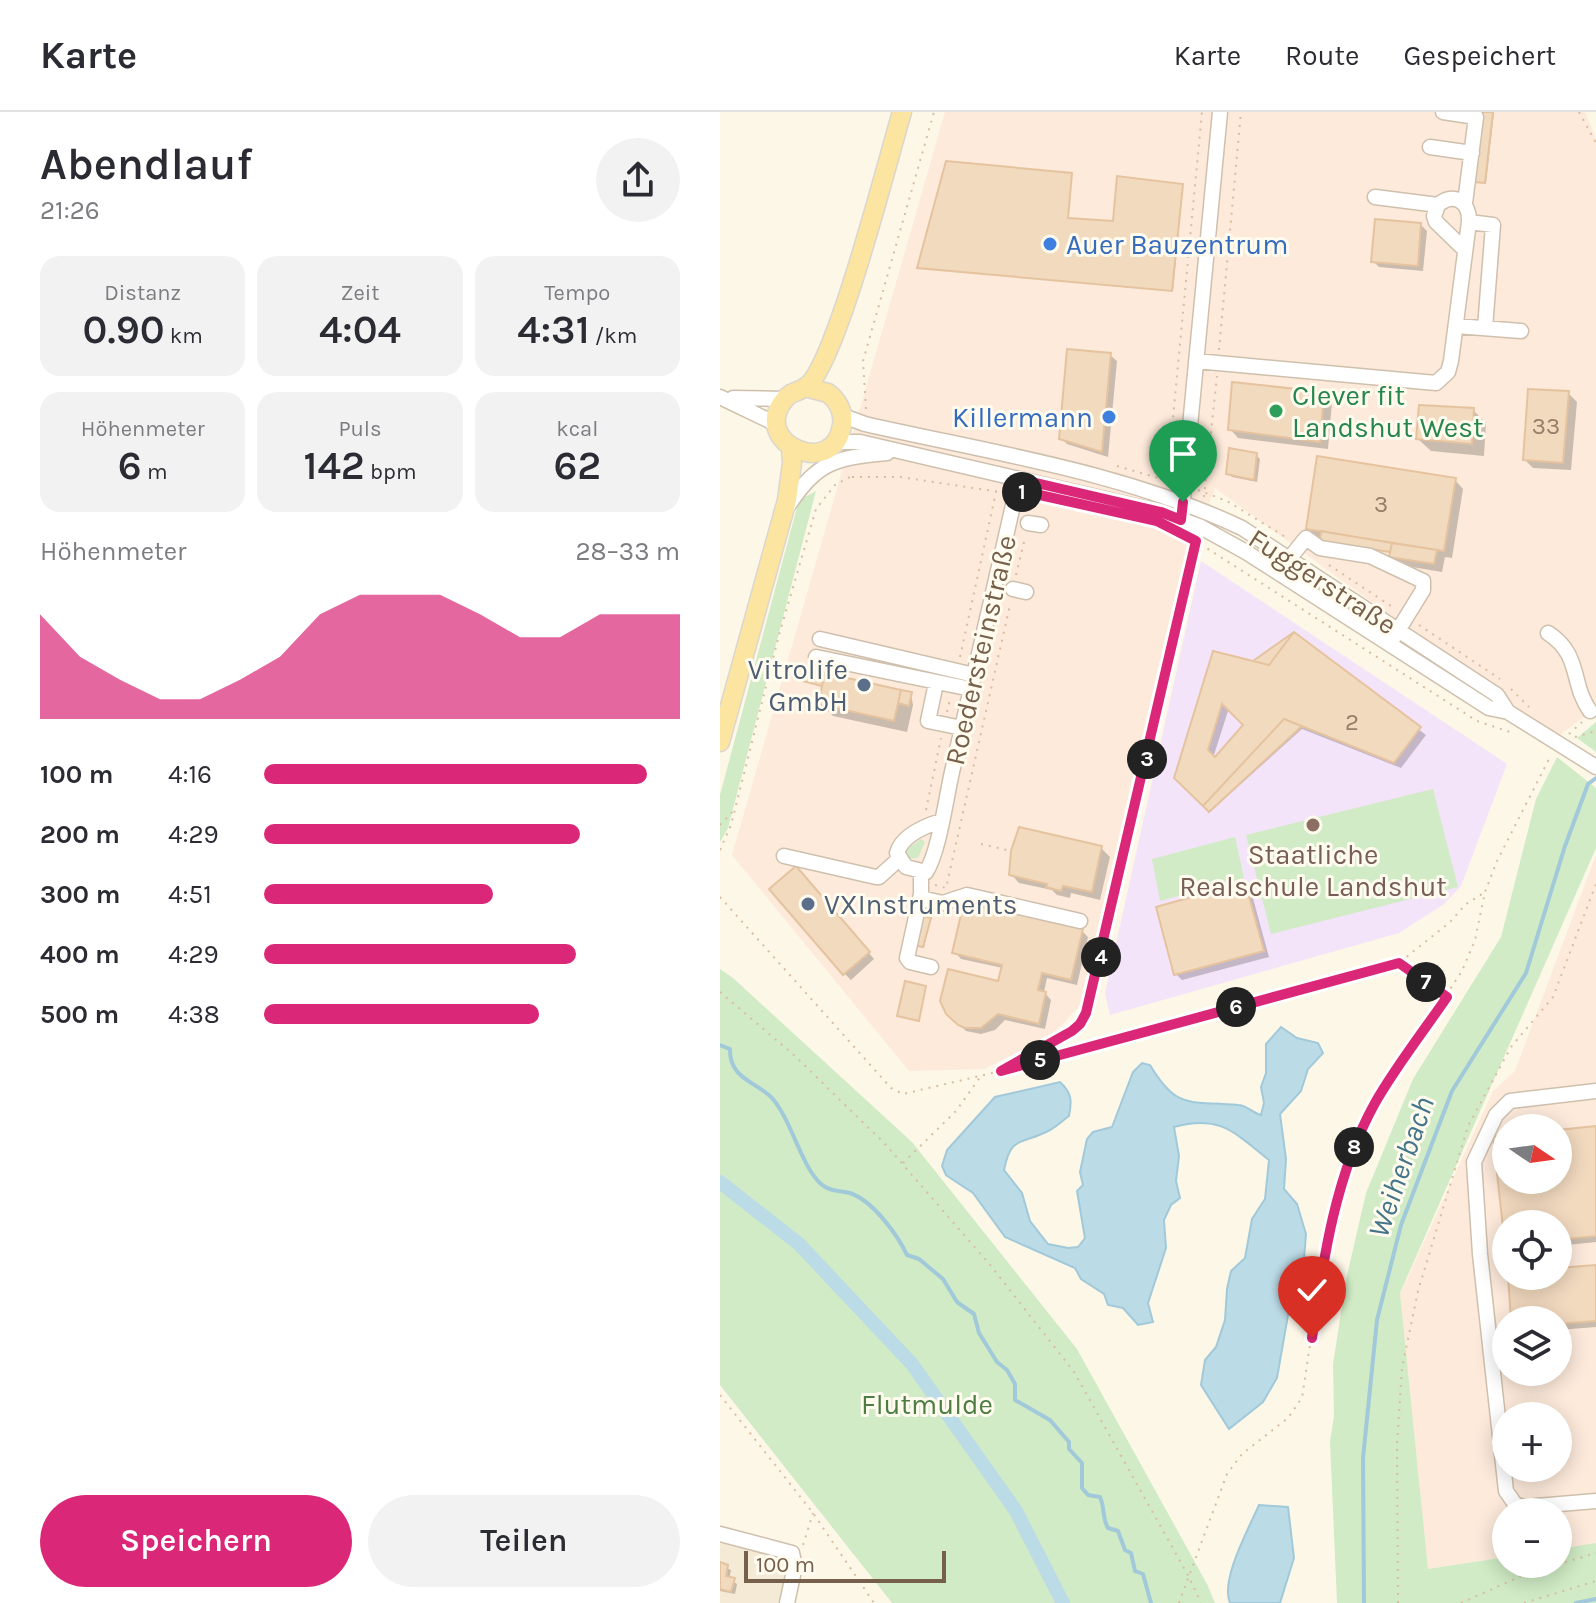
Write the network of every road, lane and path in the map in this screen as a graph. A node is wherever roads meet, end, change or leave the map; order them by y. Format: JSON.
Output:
{"nodes":[{"id":1,"x":902,"y":112,"type":"edge"},
{"id":2,"x":934,"y":112,"type":"edge"},
{"id":3,"x":1202,"y":112,"type":"edge"},
{"id":4,"x":1220,"y":112,"type":"edge"},
{"id":5,"x":1241,"y":112,"type":"edge"},
{"id":6,"x":1443,"y":112,"type":"edge"},
{"id":7,"x":1579,"y":112,"type":"edge"},
{"id":8,"x":1596,"y":143,"type":"edge"},
{"id":9,"x":1430,"y":147,"type":"dead end"},
{"id":10,"x":1472,"y":153,"type":"junction"},
{"id":11,"x":1375,"y":197,"type":"dead end"},
{"id":12,"x":1465,"y":203,"type":"junction"},
{"id":13,"x":1438,"y":205,"type":"junction"},
{"id":14,"x":1469,"y":222,"type":"junction"},
{"id":15,"x":1465,"y":250,"type":"junction"},
{"id":16,"x":1456,"y":326,"type":"junction"},
{"id":17,"x":1485,"y":328,"type":"junction"},
{"id":18,"x":1521,"y":331,"type":"dead end"},
{"id":19,"x":835,"y":337,"type":"junction"},
{"id":20,"x":1196,"y":361,"type":"junction"},
{"id":21,"x":1218,"y":364,"type":"junction"},
{"id":22,"x":805,"y":387,"type":"junction"},
{"id":23,"x":722,"y":398,"type":"edge"},
{"id":24,"x":785,"y":399,"type":"junction"},
{"id":25,"x":838,"y":405,"type":"junction"},
{"id":26,"x":865,"y":424,"type":"junction"},
{"id":27,"x":778,"y":428,"type":"junction"},
{"id":28,"x":835,"y":442,"type":"junction"},
{"id":29,"x":791,"y":448,"type":"junction"},
{"id":30,"x":899,"y":452,"type":"junction"},
{"id":31,"x":814,"y":453,"type":"junction"},
{"id":32,"x":857,"y":456,"type":"junction"},
{"id":33,"x":852,"y":477,"type":"junction"},
{"id":34,"x":1167,"y":481,"type":"dead end"},
{"id":35,"x":1018,"y":485,"type":"junction"},
{"id":36,"x":1204,"y":492,"type":"dead end"},
{"id":37,"x":1183,"y":502,"type":"junction"},
{"id":38,"x":785,"y":507,"type":"junction"},
{"id":39,"x":1181,"y":520,"type":"junction"},
{"id":40,"x":1188,"y":537,"type":"dead end"},
{"id":41,"x":1196,"y":541,"type":"junction"},
{"id":42,"x":1289,"y":559,"type":"junction"},
{"id":43,"x":1398,"y":630,"type":"junction"},
{"id":44,"x":1548,"y":633,"type":"dead end"},
{"id":45,"x":820,"y":639,"type":"dead end"},
{"id":46,"x":1389,"y":644,"type":"junction"},
{"id":47,"x":816,"y":657,"type":"dead end"},
{"id":48,"x":972,"y":682,"type":"junction"},
{"id":49,"x":936,"y":683,"type":"junction"},
{"id":50,"x":1590,"y":711,"type":"joint"},
{"id":51,"x":1508,"y":712,"type":"junction"},
{"id":52,"x":962,"y":728,"type":"junction"},
{"id":53,"x":1596,"y":731,"type":"edge"},
{"id":54,"x":1515,"y":734,"type":"dead end"},
{"id":55,"x":720,"y":742,"type":"edge"},
{"id":56,"x":1562,"y":745,"type":"junction"},
{"id":57,"x":1596,"y":767,"type":"edge"},
{"id":58,"x":735,"y":808,"type":"junction"},
{"id":59,"x":941,"y":821,"type":"junction"},
{"id":60,"x":720,"y":825,"type":"edge"},
{"id":61,"x":981,"y":844,"type":"dead end"},
{"id":62,"x":720,"y":850,"type":"edge"},
{"id":63,"x":1011,"y":851,"type":"dead end"},
{"id":64,"x":784,"y":856,"type":"dead end"},
{"id":65,"x":900,"y":858,"type":"junction"},
{"id":66,"x":921,"y":872,"type":"junction"},
{"id":67,"x":1596,"y":884,"type":"edge"},
{"id":68,"x":927,"y":890,"type":"junction"},
{"id":69,"x":1485,"y":892,"type":"junction"},
{"id":70,"x":720,"y":897,"type":"edge"},
{"id":71,"x":1080,"y":921,"type":"dead end"},
{"id":72,"x":1399,"y":963,"type":"junction"},
{"id":73,"x":931,"y":967,"type":"dead end"},
{"id":74,"x":720,"y":992,"type":"edge"},
{"id":75,"x":1447,"y":997,"type":"junction"},
{"id":76,"x":1001,"y":1071,"type":"junction"},
{"id":77,"x":981,"y":1076,"type":"junction"},
{"id":78,"x":1596,"y":1091,"type":"edge"},
{"id":79,"x":902,"y":1164,"type":"junction"},
{"id":80,"x":720,"y":1395,"type":"edge"},
{"id":81,"x":1596,"y":1501,"type":"edge"},
{"id":82,"x":813,"y":1513,"type":"junction"},
{"id":83,"x":720,"y":1534,"type":"edge"},
{"id":84,"x":1596,"y":1553,"type":"edge"},
{"id":85,"x":795,"y":1559,"type":"junction"},
{"id":86,"x":1189,"y":1577,"type":"junction"},
{"id":87,"x":1596,"y":1581,"type":"edge"},
{"id":88,"x":787,"y":1603,"type":"edge"},
{"id":89,"x":874,"y":1603,"type":"edge"},
{"id":90,"x":1179,"y":1603,"type":"edge"},
{"id":91,"x":1201,"y":1603,"type":"edge"},
{"id":92,"x":1398,"y":1603,"type":"edge"},
{"id":93,"x":1461,"y":1603,"type":"edge"},
{"id":94,"x":1524,"y":1603,"type":"edge"}],
"edges":[{"from":1,"to":19,"type":"main road"},
{"from":2,"to":26,"type":"path"},
{"from":3,"to":34,"type":"path"},
{"from":4,"to":20,"type":"street"},
{"from":5,"to":21,"type":"path"},
{"from":6,"to":10,"type":"street"},
{"from":7,"to":8,"type":"path"},
{"from":9,"to":10,"type":"street"},
{"from":10,"to":12,"type":"street"},
{"from":11,"to":13,"type":"street"},
{"from":12,"to":13,"type":"street"},
{"from":12,"to":14,"type":"street"},
{"from":13,"to":15,"type":"street"},
{"from":14,"to":15,"type":"street"},
{"from":14,"to":17,"type":"street"},
{"from":15,"to":16,"type":"street"},
{"from":16,"to":17,"type":"street"},
{"from":16,"to":21,"type":"street"},
{"from":17,"to":18,"type":"street"},
{"from":19,"to":22,"type":"main road"},
{"from":19,"to":25,"type":"main road"},
{"from":20,"to":21,"type":"street"},
{"from":20,"to":37,"type":"street"},
{"from":21,"to":36,"type":"path"},
{"from":22,"to":24,"type":"main road"},
{"from":22,"to":25,"type":"main road"},
{"from":23,"to":24,"type":"street"},
{"from":23,"to":27,"type":"street"},
{"from":24,"to":27,"type":"main road"},
{"from":25,"to":26,"type":"street","name":"Fuggerstraße"},
{"from":25,"to":28,"type":"main road"},
{"from":26,"to":37,"type":"street","name":"Fuggerstraße"},
{"from":27,"to":29,"type":"main road"},
{"from":28,"to":30,"type":"street","name":"Fuggerstraße"},
{"from":28,"to":31,"type":"main road"},
{"from":29,"to":31,"type":"main road"},
{"from":29,"to":38,"type":"main road"},
{"from":30,"to":32,"type":"street"},
{"from":30,"to":35,"type":"street","name":"Fuggerstraße"},
{"from":31,"to":38,"type":"main road"},
{"from":32,"to":33,"type":"path"},
{"from":32,"to":38,"type":"street"},
{"from":33,"to":35,"type":"path"},
{"from":33,"to":58,"type":"path"},
{"from":35,"to":39,"type":"street","name":"Fuggerstraße"},
{"from":35,"to":48,"type":"street","name":"Roedersteinstraße"},
{"from":35,"to":68,"type":"path"},
{"from":37,"to":39,"type":"street"},
{"from":37,"to":42,"type":"street","name":"Fuggerstraße"},
{"from":38,"to":55,"type":"main road"},
{"from":39,"to":46,"type":"street","name":"Fuggerstraße"},
{"from":40,"to":41,"type":"path"},
{"from":41,"to":54,"type":"path"},
{"from":41,"to":76,"type":"path"},
{"from":42,"to":43,"type":"street","name":"Fuggerstraße"},
{"from":42,"to":43,"type":"street"},
{"from":43,"to":46,"type":"street"},
{"from":43,"to":51,"type":"street","name":"Fuggerstraße"},
{"from":44,"to":50,"type":"street"},
{"from":45,"to":48,"type":"street"},
{"from":46,"to":51,"type":"street","name":"Fuggerstraße"},
{"from":47,"to":49,"type":"street"},
{"from":48,"to":49,"type":"street"},
{"from":48,"to":52,"type":"street","name":"Roedersteinstraße"},
{"from":49,"to":52,"type":"street"},
{"from":50,"to":56,"type":"path"},
{"from":51,"to":56,"type":"street","name":"Fuggerstraße"},
{"from":52,"to":59,"type":"street","name":"Roedersteinstraße"},
{"from":53,"to":56,"type":"path"},
{"from":56,"to":57,"type":"street","name":"Fuggerstraße"},
{"from":56,"to":69,"type":"path"},
{"from":58,"to":60,"type":"path"},
{"from":58,"to":62,"type":"path"},
{"from":59,"to":65,"type":"street"},
{"from":59,"to":66,"type":"street","name":"Roedersteinstraße"},
{"from":61,"to":63,"type":"path"},
{"from":64,"to":65,"type":"street"},
{"from":65,"to":66,"type":"street"},
{"from":66,"to":68,"type":"street"},
{"from":67,"to":92,"type":"path"},
{"from":68,"to":71,"type":"street"},
{"from":68,"to":73,"type":"street"},
{"from":69,"to":72,"type":"path"},
{"from":69,"to":75,"type":"path"},
{"from":70,"to":77,"type":"path"},
{"from":72,"to":75,"type":"path"},
{"from":72,"to":76,"type":"path"},
{"from":74,"to":79,"type":"path"},
{"from":75,"to":86,"type":"path"},
{"from":76,"to":77,"type":"path"},
{"from":77,"to":79,"type":"path"},
{"from":78,"to":81,"type":"street"},
{"from":79,"to":86,"type":"path"},
{"from":80,"to":82,"type":"path"},
{"from":82,"to":85,"type":"path"},
{"from":82,"to":89,"type":"path"},
{"from":83,"to":85,"type":"street"},
{"from":84,"to":93,"type":"path"},
{"from":85,"to":88,"type":"street"},
{"from":86,"to":90,"type":"path"},
{"from":86,"to":91,"type":"path"},
{"from":87,"to":94,"type":"path"}]}
